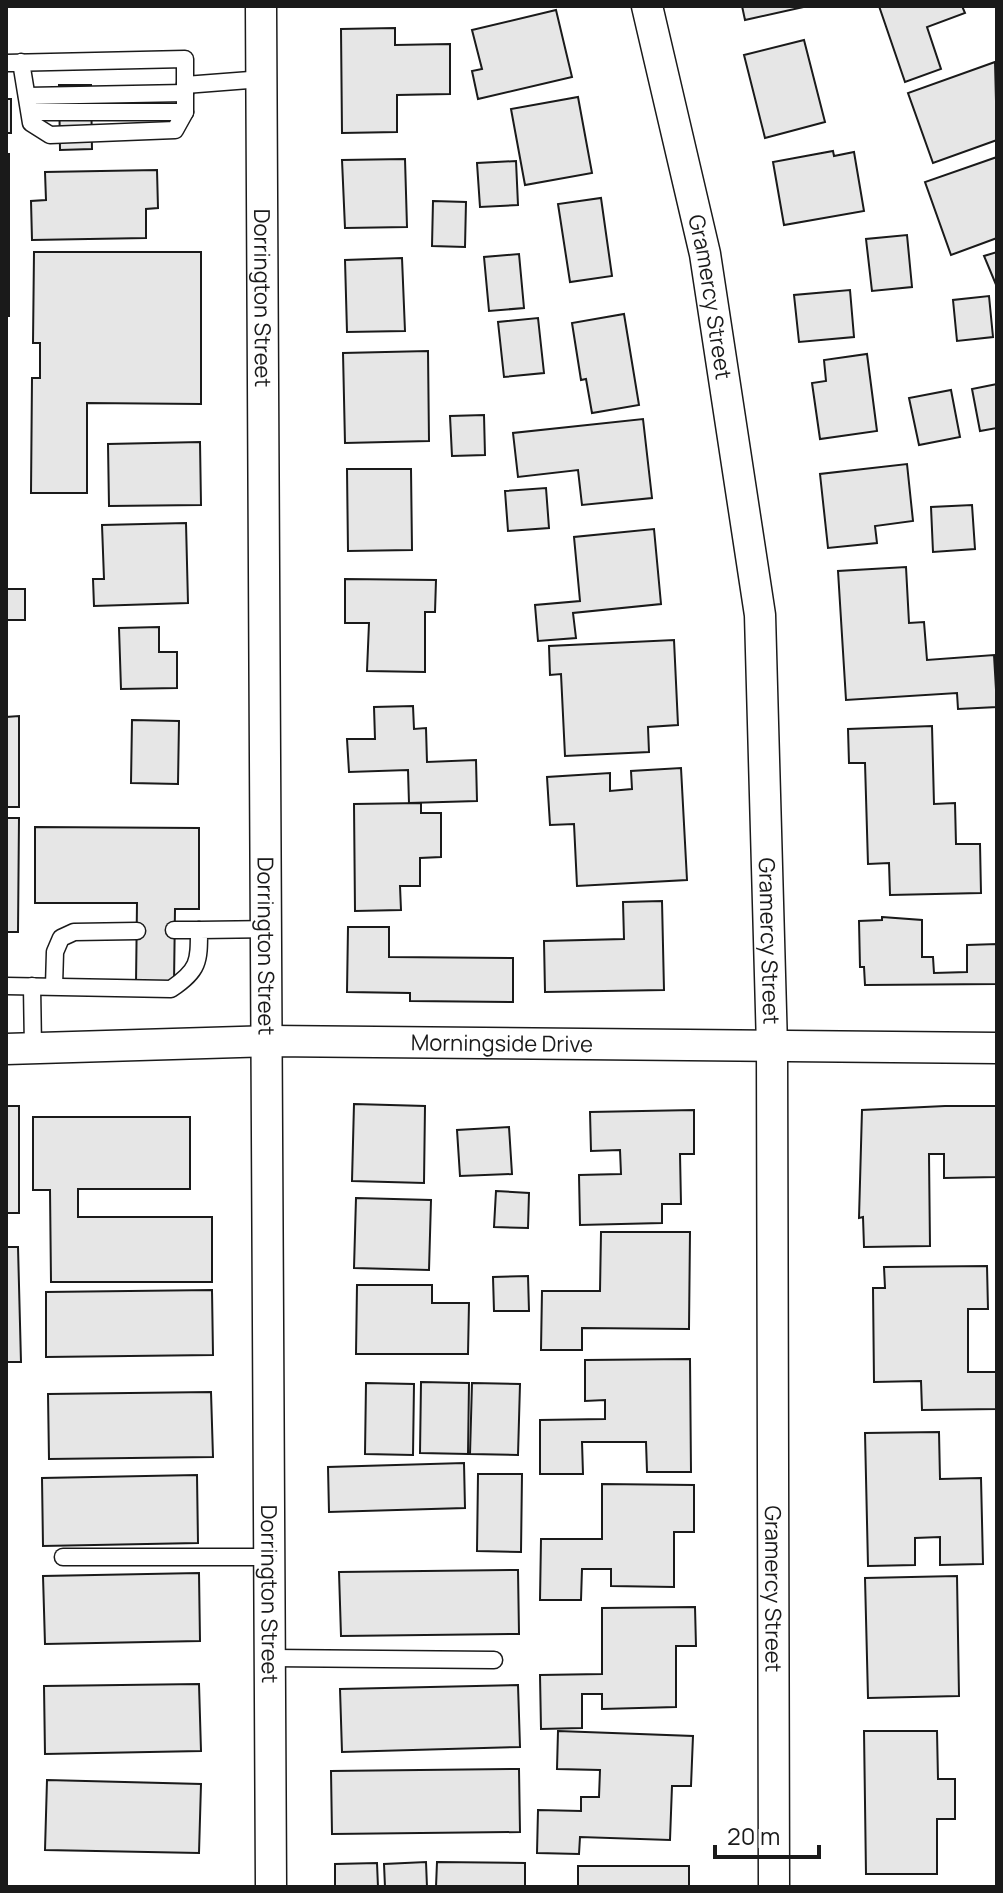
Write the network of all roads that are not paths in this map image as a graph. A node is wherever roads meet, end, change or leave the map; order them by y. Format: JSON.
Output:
{"nodes":[{"id":1,"x":261,"y":6,"type":"edge"},
{"id":2,"x":647,"y":6,"type":"edge"},
{"id":3,"x":13,"y":62,"type":"edge"},
{"id":4,"x":262,"y":79,"type":"junction"},
{"id":5,"x":185,"y":89,"type":"junction"},
{"id":6,"x":28,"y":104,"type":"junction"},
{"id":7,"x":268,"y":929,"type":"junction"},
{"id":8,"x":174,"y":930,"type":"dead end"},
{"id":9,"x":199,"y":930,"type":"junction"},
{"id":10,"x":137,"y":931,"type":"dead end"},
{"id":11,"x":6,"y":986,"type":"edge"},
{"id":12,"x":32,"y":986,"type":"junction"},
{"id":13,"x":54,"y":986,"type":"junction"},
{"id":14,"x":269,"y":1041,"type":"junction"},
{"id":15,"x":772,"y":1047,"type":"junction"},
{"id":16,"x":997,"y":1048,"type":"edge"},
{"id":17,"x":19,"y":1049,"type":"edge"},
{"id":18,"x":63,"y":1557,"type":"dead end"},
{"id":19,"x":270,"y":1557,"type":"junction"},
{"id":20,"x":271,"y":1658,"type":"junction"},
{"id":21,"x":494,"y":1660,"type":"dead end"},
{"id":22,"x":271,"y":1887,"type":"edge"},
{"id":23,"x":774,"y":1887,"type":"edge"}],
"edges":[{"from":1,"to":4,"type":"street","name":"Dorrington Street"},
{"from":2,"to":15,"type":"street","name":"Gramercy Street"},
{"from":3,"to":5,"type":"lane"},
{"from":3,"to":6,"type":"lane"},
{"from":4,"to":5,"type":"lane"},
{"from":4,"to":7,"type":"street","name":"Dorrington Street"},
{"from":5,"to":6,"type":"lane"},
{"from":5,"to":6,"type":"lane"},
{"from":7,"to":9,"type":"lane"},
{"from":7,"to":14,"type":"street","name":"Dorrington Street"},
{"from":8,"to":9,"type":"lane"},
{"from":9,"to":13,"type":"lane"},
{"from":10,"to":13,"type":"lane"},
{"from":11,"to":12,"type":"lane"},
{"from":12,"to":13,"type":"lane"},
{"from":12,"to":17,"type":"lane"},
{"from":14,"to":15,"type":"street","name":"Morningside Drive"},
{"from":14,"to":17,"type":"street","name":"Morningside Drive"},
{"from":14,"to":19,"type":"street","name":"Dorrington Street"},
{"from":15,"to":16,"type":"street","name":"Morningside Drive"},
{"from":15,"to":23,"type":"street","name":"Gramercy Street"},
{"from":18,"to":19,"type":"lane"},
{"from":19,"to":20,"type":"street","name":"Dorrington Street"},
{"from":20,"to":21,"type":"lane"},
{"from":20,"to":22,"type":"street","name":"Dorrington Street"}]}
